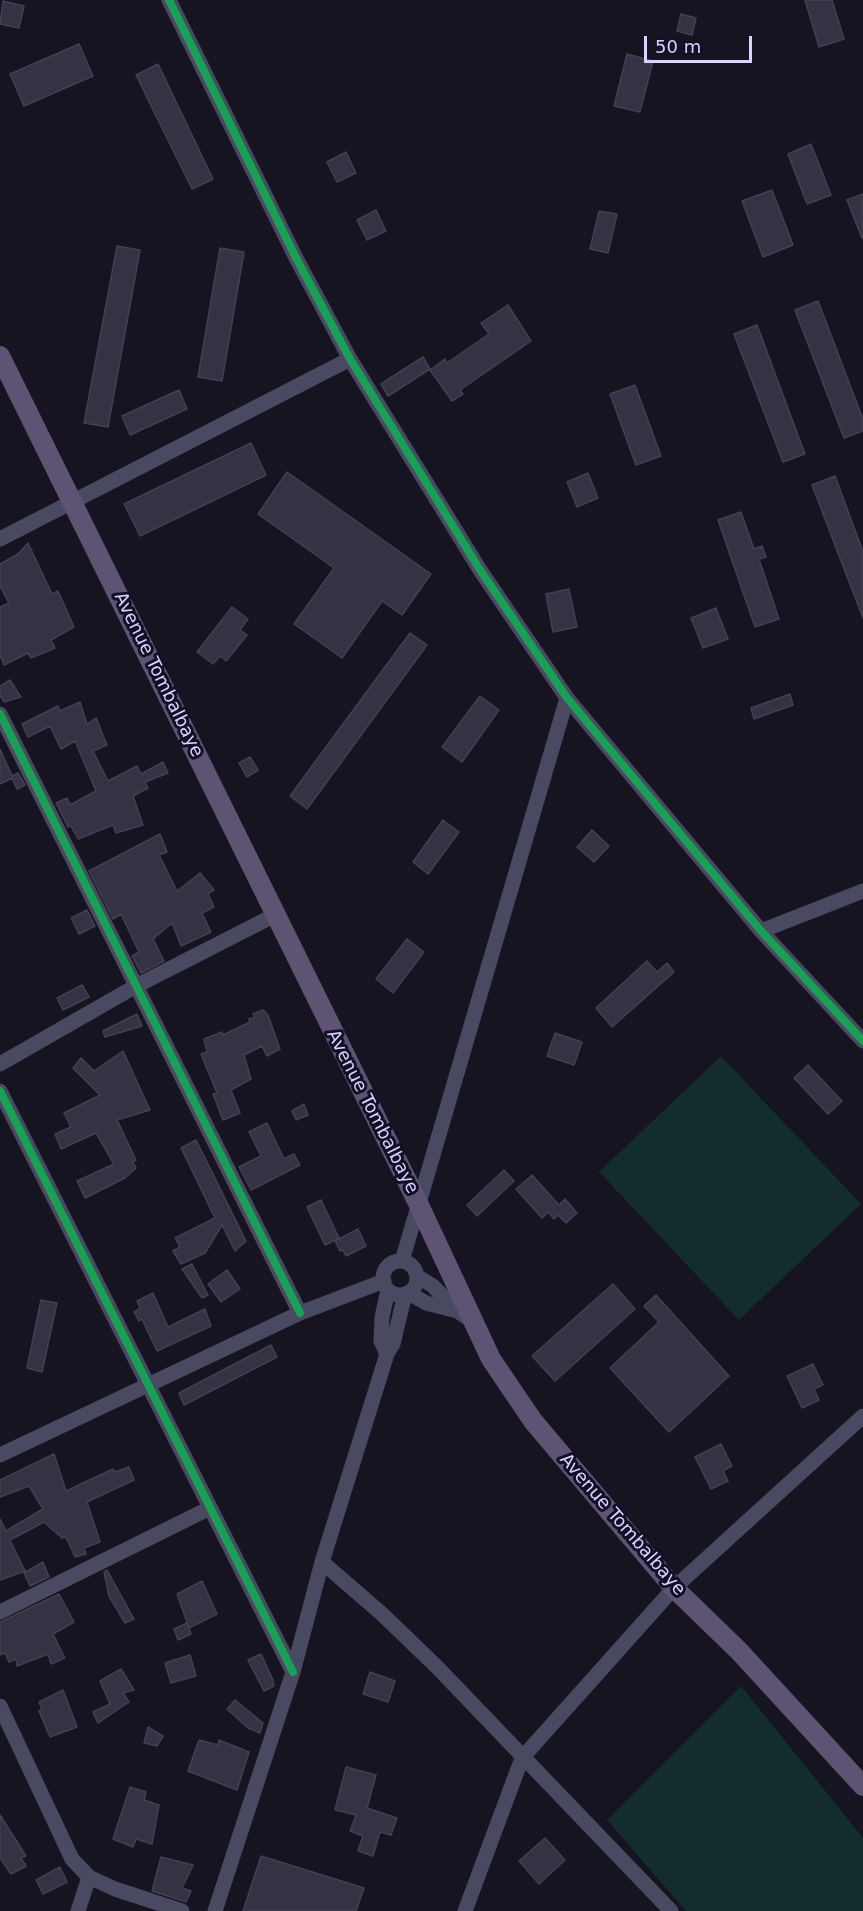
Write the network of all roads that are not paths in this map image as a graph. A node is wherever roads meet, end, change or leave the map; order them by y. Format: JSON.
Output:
{"nodes":[{"id":1,"x":169,"y":0,"type":"edge"},
{"id":2,"x":0,"y":356,"type":"edge"},
{"id":3,"x":350,"y":359,"type":"junction"},
{"id":4,"x":73,"y":503,"type":"junction"},
{"id":5,"x":0,"y":539,"type":"edge"},
{"id":6,"x":567,"y":698,"type":"junction"},
{"id":7,"x":0,"y":714,"type":"edge"},
{"id":8,"x":863,"y":891,"type":"edge"},
{"id":9,"x":274,"y":915,"type":"junction"},
{"id":10,"x":760,"y":931,"type":"junction"},
{"id":11,"x":136,"y":986,"type":"junction"},
{"id":12,"x":863,"y":1041,"type":"edge"},
{"id":13,"x":0,"y":1064,"type":"edge"},
{"id":14,"x":0,"y":1091,"type":"edge"},
{"id":15,"x":418,"y":1203,"type":"junction"},
{"id":16,"x":402,"y":1261,"type":"junction"},
{"id":17,"x":417,"y":1276,"type":"junction"},
{"id":18,"x":386,"y":1286,"type":"junction"},
{"id":19,"x":407,"y":1294,"type":"junction"},
{"id":20,"x":300,"y":1313,"type":"junction"},
{"id":21,"x":464,"y":1316,"type":"junction"},
{"id":22,"x":387,"y":1354,"type":"junction"},
{"id":23,"x":146,"y":1384,"type":"junction"},
{"id":24,"x":863,"y":1416,"type":"edge"},
{"id":25,"x":0,"y":1455,"type":"edge"},
{"id":26,"x":210,"y":1508,"type":"junction"},
{"id":27,"x":322,"y":1562,"type":"junction"},
{"id":28,"x":674,"y":1588,"type":"junction"},
{"id":29,"x":0,"y":1612,"type":"edge"},
{"id":30,"x":293,"y":1672,"type":"junction"},
{"id":31,"x":0,"y":1706,"type":"edge"},
{"id":32,"x":522,"y":1758,"type":"junction"},
{"id":33,"x":863,"y":1786,"type":"edge"},
{"id":34,"x":89,"y":1877,"type":"junction"},
{"id":35,"x":78,"y":1911,"type":"edge"},
{"id":36,"x":182,"y":1911,"type":"edge"},
{"id":37,"x":215,"y":1911,"type":"edge"},
{"id":38,"x":465,"y":1911,"type":"edge"},
{"id":39,"x":671,"y":1911,"type":"edge"}],
"edges":[{"from":1,"to":3,"type":"street"},
{"from":2,"to":4,"type":"main road","name":"Avenue Tombalbaye"},
{"from":3,"to":4,"type":"street"},
{"from":3,"to":6,"type":"street"},
{"from":4,"to":5,"type":"street"},
{"from":4,"to":9,"type":"main road","name":"Avenue Tombalbaye"},
{"from":6,"to":10,"type":"street"},
{"from":6,"to":15,"type":"street"},
{"from":7,"to":11,"type":"street"},
{"from":8,"to":10,"type":"street"},
{"from":9,"to":11,"type":"street"},
{"from":9,"to":15,"type":"main road","name":"Avenue Tombalbaye"},
{"from":10,"to":12,"type":"street"},
{"from":11,"to":13,"type":"street"},
{"from":11,"to":20,"type":"street"},
{"from":14,"to":23,"type":"street"},
{"from":15,"to":16,"type":"street"},
{"from":15,"to":21,"type":"main road","name":"Avenue Tombalbaye"},
{"from":16,"to":17,"type":"street"},
{"from":16,"to":18,"type":"street"},
{"from":17,"to":19,"type":"street"},
{"from":17,"to":21,"type":"street"},
{"from":18,"to":19,"type":"street"},
{"from":18,"to":20,"type":"street"},
{"from":18,"to":22,"type":"street"},
{"from":19,"to":21,"type":"street"},
{"from":19,"to":22,"type":"street"},
{"from":20,"to":23,"type":"street"},
{"from":21,"to":28,"type":"main road","name":"Avenue Tombalbaye"},
{"from":22,"to":27,"type":"street"},
{"from":23,"to":25,"type":"street"},
{"from":23,"to":26,"type":"street"},
{"from":24,"to":28,"type":"street"},
{"from":26,"to":29,"type":"street"},
{"from":26,"to":30,"type":"street"},
{"from":27,"to":30,"type":"street"},
{"from":27,"to":32,"type":"street"},
{"from":28,"to":32,"type":"street"},
{"from":28,"to":33,"type":"main road","name":"Avenue Tombalbaye"},
{"from":30,"to":37,"type":"street"},
{"from":31,"to":34,"type":"street"},
{"from":32,"to":38,"type":"street"},
{"from":32,"to":39,"type":"street"},
{"from":34,"to":35,"type":"street"},
{"from":34,"to":36,"type":"street"}]}
